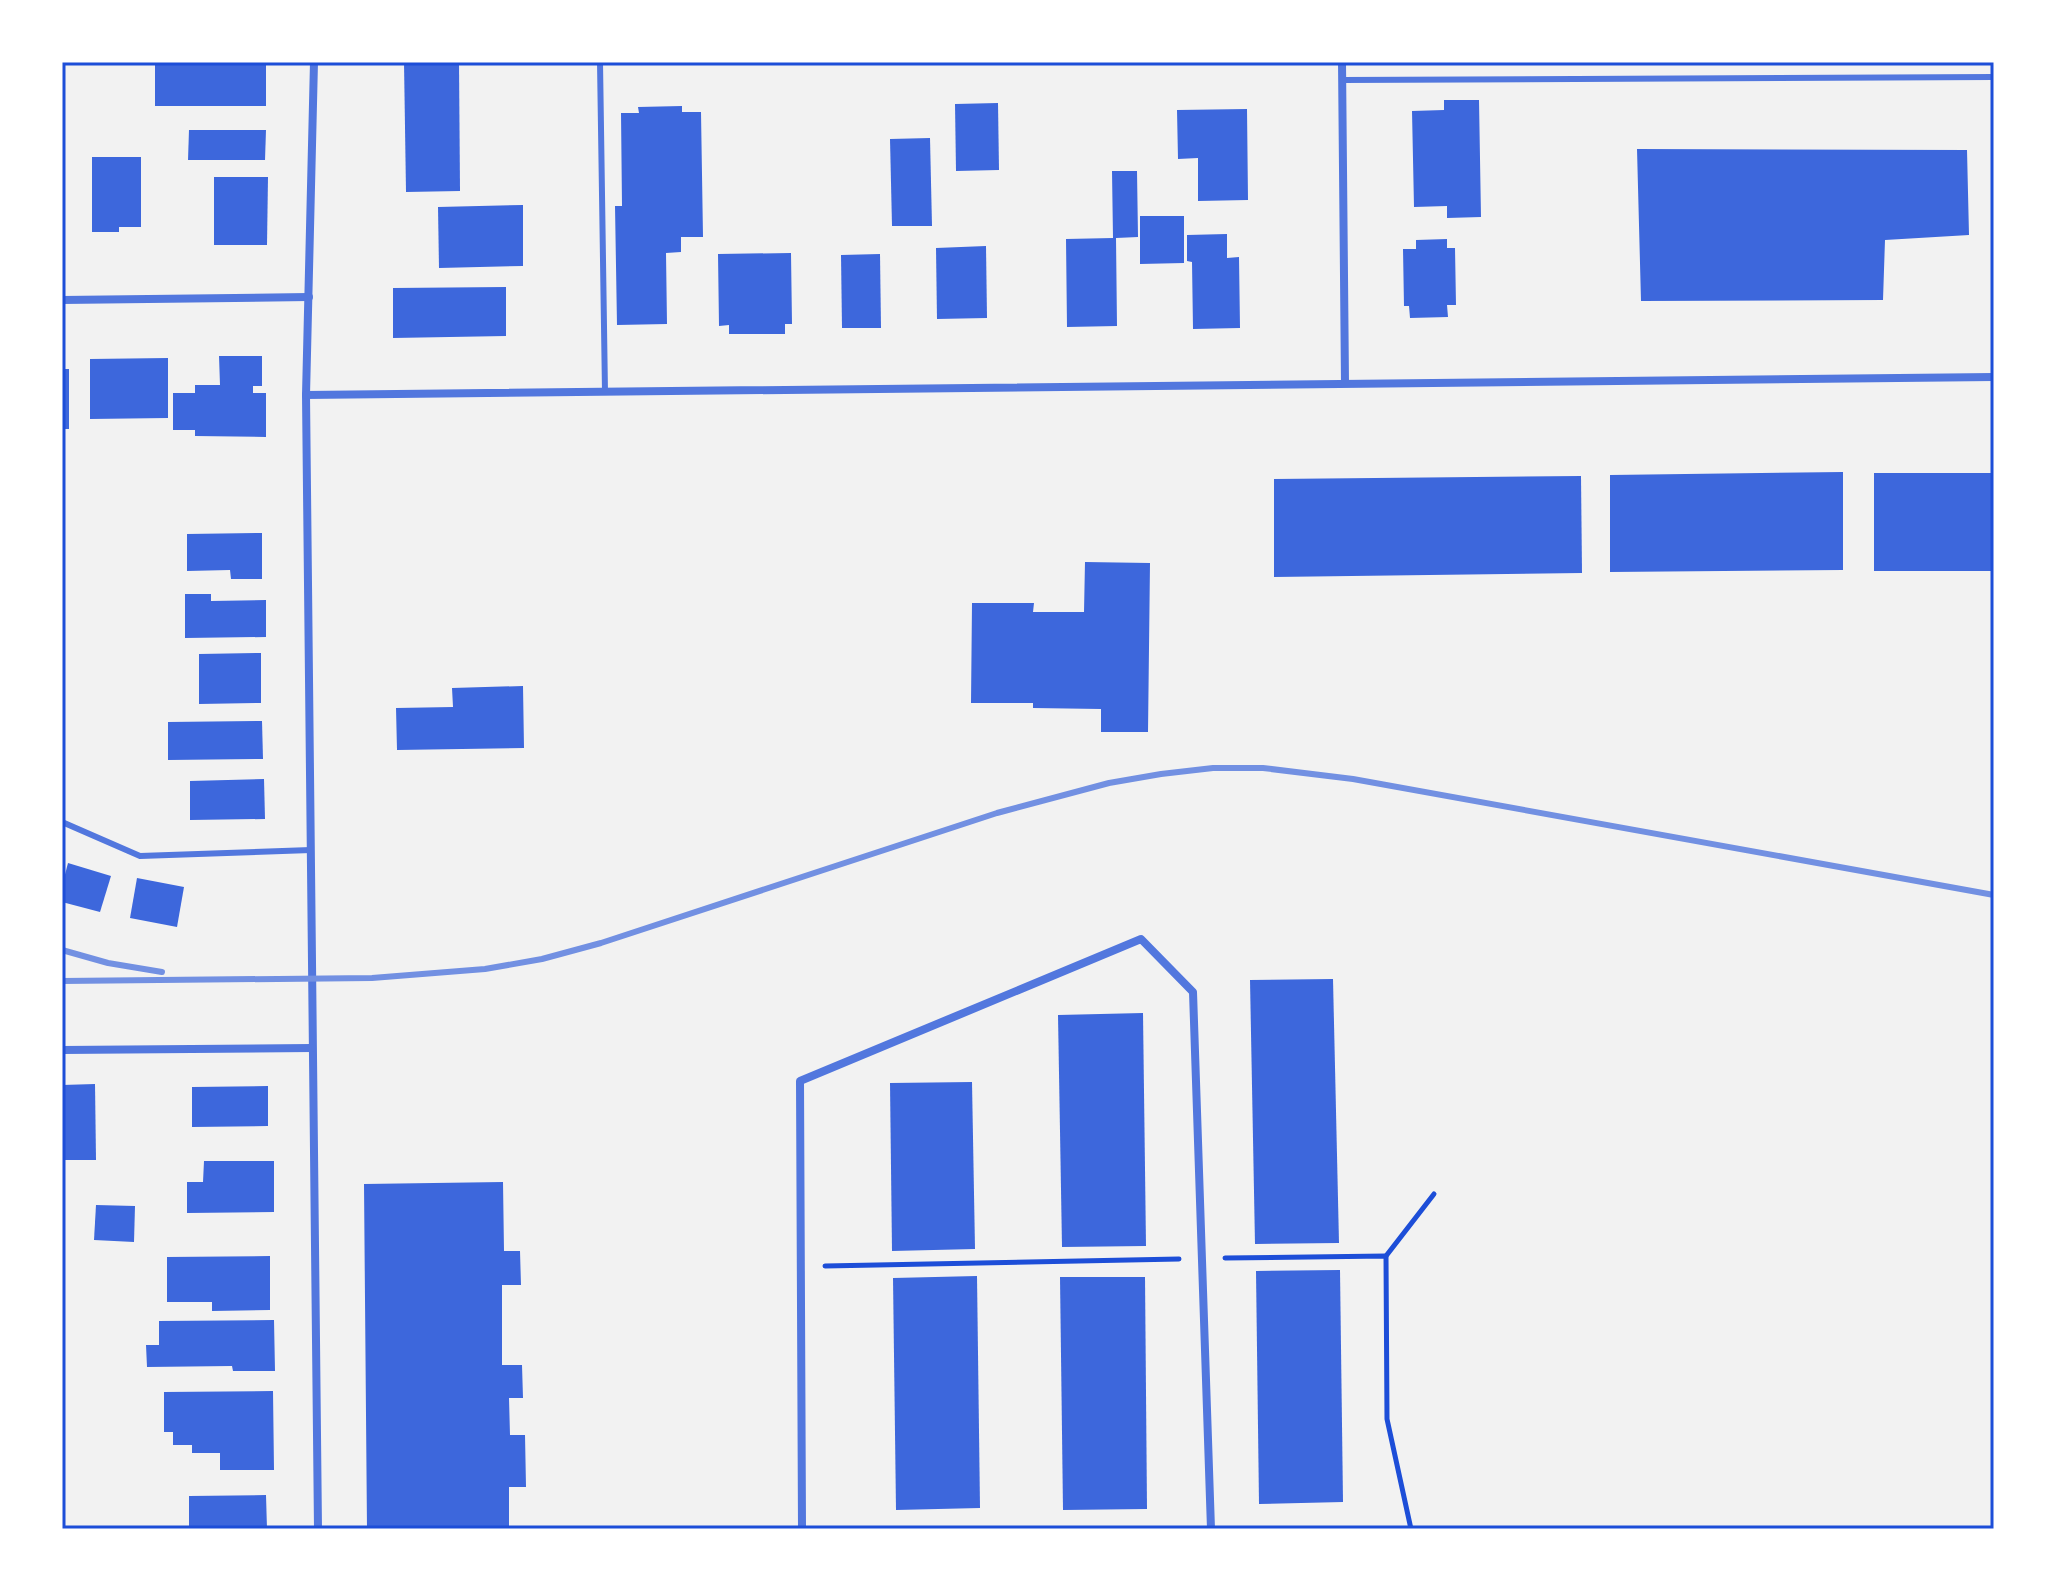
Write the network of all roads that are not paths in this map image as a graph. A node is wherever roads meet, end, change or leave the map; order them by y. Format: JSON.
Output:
{"nodes":[{"id":1,"x":314,"y":62,"type":"edge"},
{"id":2,"x":600,"y":62,"type":"edge"},
{"id":3,"x":1342,"y":62,"type":"edge"},
{"id":4,"x":1994,"y":77,"type":"edge"},
{"id":5,"x":1342,"y":80,"type":"junction"},
{"id":6,"x":309,"y":297,"type":"junction"},
{"id":7,"x":62,"y":300,"type":"edge"},
{"id":8,"x":1994,"y":377,"type":"edge"},
{"id":9,"x":1345,"y":383,"type":"junction"},
{"id":10,"x":605,"y":392,"type":"junction"},
{"id":11,"x":306,"y":395,"type":"junction"},
{"id":12,"x":62,"y":822,"type":"edge"},
{"id":13,"x":311,"y":850,"type":"junction"},
{"id":14,"x":312,"y":1048,"type":"junction"},
{"id":15,"x":62,"y":1050,"type":"edge"},
{"id":16,"x":318,"y":1529,"type":"edge"},
{"id":17,"x":802,"y":1529,"type":"edge"},
{"id":18,"x":1211,"y":1529,"type":"edge"}],
"edges":[{"from":1,"to":6,"type":"street"},
{"from":2,"to":10,"type":"lane"},
{"from":3,"to":5,"type":"street"},
{"from":4,"to":5,"type":"lane"},
{"from":5,"to":9,"type":"street"},
{"from":6,"to":7,"type":"street"},
{"from":6,"to":11,"type":"street"},
{"from":8,"to":9,"type":"street"},
{"from":9,"to":10,"type":"street"},
{"from":10,"to":11,"type":"street"},
{"from":11,"to":13,"type":"street"},
{"from":12,"to":13,"type":"lane"},
{"from":13,"to":14,"type":"street"},
{"from":14,"to":15,"type":"street"},
{"from":14,"to":16,"type":"street"},
{"from":17,"to":18,"type":"street"}]}
